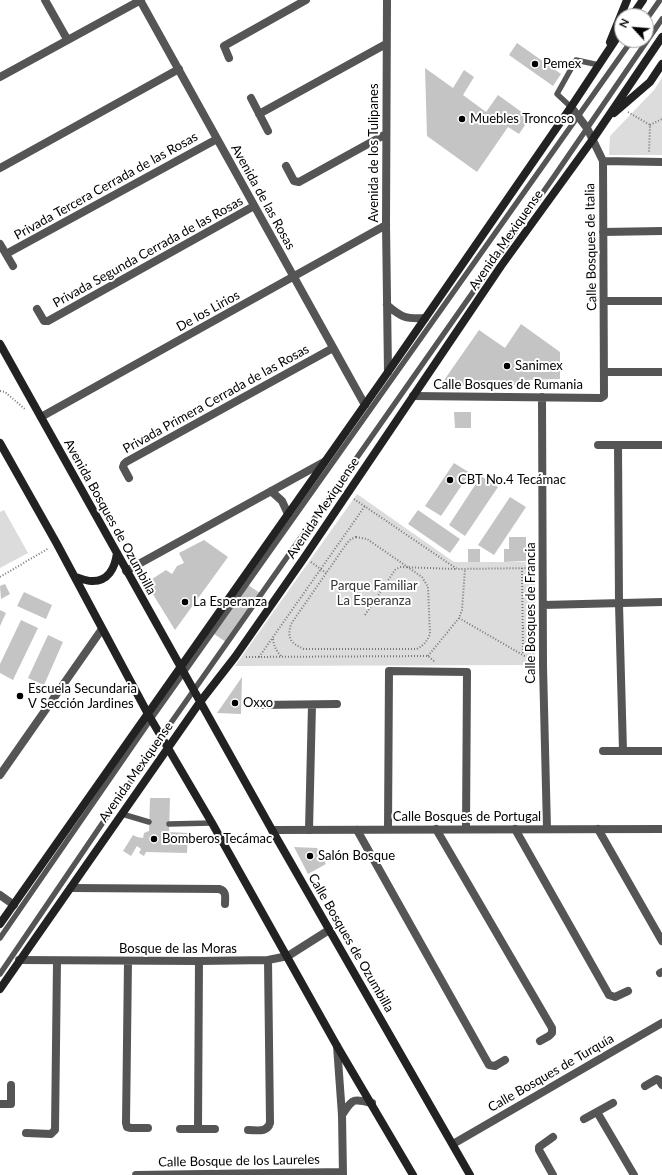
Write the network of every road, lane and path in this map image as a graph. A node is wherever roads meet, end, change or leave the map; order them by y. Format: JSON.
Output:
{"nodes":[{"id":1,"x":44,"y":0,"type":"edge"},
{"id":2,"x":140,"y":0,"type":"edge"},
{"id":3,"x":306,"y":0,"type":"edge"},
{"id":4,"x":387,"y":0,"type":"edge"},
{"id":5,"x":627,"y":0,"type":"edge"},
{"id":6,"x":660,"y":0,"type":"edge"},
{"id":7,"x":654,"y":9,"type":"edge"},
{"id":8,"x":662,"y":19,"type":"edge"},
{"id":9,"x":662,"y":38,"type":"edge"},
{"id":10,"x":67,"y":39,"type":"junction"},
{"id":11,"x":614,"y":41,"type":"edge"},
{"id":12,"x":386,"y":44,"type":"junction"},
{"id":13,"x":626,"y":48,"type":"edge"},
{"id":14,"x":604,"y":55,"type":"junction"},
{"id":15,"x":229,"y":58,"type":"dead end"},
{"id":16,"x":662,"y":64,"type":"edge"},
{"id":17,"x":598,"y":65,"type":"junction"},
{"id":18,"x":179,"y":69,"type":"junction"},
{"id":19,"x":0,"y":76,"type":"edge"},
{"id":20,"x":251,"y":98,"type":"dead end"},
{"id":21,"x":571,"y":107,"type":"junction"},
{"id":22,"x":621,"y":108,"type":"junction"},
{"id":23,"x":259,"y":114,"type":"junction"},
{"id":24,"x":578,"y":117,"type":"junction"},
{"id":25,"x":608,"y":117,"type":"junction"},
{"id":26,"x":662,"y":119,"type":"edge"},
{"id":27,"x":650,"y":125,"type":"junction"},
{"id":28,"x":587,"y":128,"type":"junction"},
{"id":29,"x":268,"y":131,"type":"dead end"},
{"id":30,"x":386,"y":134,"type":"junction"},
{"id":31,"x":217,"y":139,"type":"junction"},
{"id":32,"x":593,"y":139,"type":"junction"},
{"id":33,"x":603,"y":161,"type":"junction"},
{"id":34,"x":648,"y":162,"type":"junction"},
{"id":35,"x":662,"y":162,"type":"edge"},
{"id":36,"x":286,"y":166,"type":"dead end"},
{"id":37,"x":0,"y":168,"type":"edge"},
{"id":38,"x":254,"y":206,"type":"junction"},
{"id":39,"x":386,"y":226,"type":"junction"},
{"id":40,"x":662,"y":231,"type":"edge"},
{"id":41,"x":603,"y":232,"type":"junction"},
{"id":42,"x":0,"y":244,"type":"edge"},
{"id":43,"x":6,"y":254,"type":"junction"},
{"id":44,"x":13,"y":266,"type":"dead end"},
{"id":45,"x":294,"y":276,"type":"junction"},
{"id":46,"x":604,"y":301,"type":"junction"},
{"id":47,"x":662,"y":302,"type":"edge"},
{"id":48,"x":387,"y":305,"type":"junction"},
{"id":49,"x":37,"y":309,"type":"dead end"},
{"id":50,"x":425,"y":318,"type":"junction"},
{"id":51,"x":0,"y":344,"type":"edge"},
{"id":52,"x":333,"y":348,"type":"junction"},
{"id":53,"x":388,"y":372,"type":"junction"},
{"id":54,"x":604,"y":372,"type":"junction"},
{"id":55,"x":662,"y":372,"type":"edge"},
{"id":56,"x":413,"y":396,"type":"junction"},
{"id":57,"x":604,"y":396,"type":"joint"},
{"id":58,"x":542,"y":397,"type":"junction"},
{"id":59,"x":365,"y":405,"type":"junction"},
{"id":60,"x":41,"y":417,"type":"junction"},
{"id":61,"x":0,"y":443,"type":"edge"},
{"id":62,"x":598,"y":445,"type":"dead end"},
{"id":63,"x":618,"y":446,"type":"junction"},
{"id":64,"x":662,"y":446,"type":"edge"},
{"id":65,"x":324,"y":462,"type":"junction"},
{"id":66,"x":129,"y":478,"type":"dead end"},
{"id":67,"x":271,"y":491,"type":"junction"},
{"id":68,"x":347,"y":494,"type":"junction"},
{"id":69,"x":365,"y":506,"type":"junction"},
{"id":70,"x":288,"y":514,"type":"junction"},
{"id":71,"x":57,"y":544,"type":"junction"},
{"id":72,"x":117,"y":554,"type":"junction"},
{"id":73,"x":304,"y":558,"type":"junction"},
{"id":74,"x":407,"y":567,"type":"junction"},
{"id":75,"x":522,"y":568,"type":"junction"},
{"id":76,"x":543,"y":568,"type":"junction"},
{"id":77,"x":321,"y":569,"type":"junction"},
{"id":78,"x":457,"y":569,"type":"junction"},
{"id":79,"x":465,"y":569,"type":"junction"},
{"id":80,"x":126,"y":571,"type":"junction"},
{"id":81,"x":326,"y":573,"type":"junction"},
{"id":82,"x":0,"y":577,"type":"edge"},
{"id":83,"x":75,"y":577,"type":"junction"},
{"id":84,"x":662,"y":602,"type":"edge"},
{"id":85,"x":619,"y":604,"type":"junction"},
{"id":86,"x":543,"y":605,"type":"junction"},
{"id":87,"x":364,"y":614,"type":"dead end"},
{"id":88,"x":459,"y":618,"type":"junction"},
{"id":89,"x":102,"y":629,"type":"junction"},
{"id":90,"x":273,"y":637,"type":"junction"},
{"id":91,"x":400,"y":649,"type":"junction"},
{"id":92,"x":523,"y":655,"type":"junction"},
{"id":93,"x":235,"y":656,"type":"junction"},
{"id":94,"x":282,"y":656,"type":"junction"},
{"id":95,"x":399,"y":656,"type":"junction"},
{"id":96,"x":428,"y":656,"type":"junction"},
{"id":97,"x":259,"y":657,"type":"junction"},
{"id":98,"x":543,"y":666,"type":"junction"},
{"id":99,"x":182,"y":671,"type":"junction"},
{"id":100,"x":449,"y":672,"type":"junction"},
{"id":101,"x":194,"y":691,"type":"junction"},
{"id":102,"x":200,"y":702,"type":"junction"},
{"id":103,"x":337,"y":704,"type":"dead end"},
{"id":104,"x":260,"y":705,"type":"dead end"},
{"id":105,"x":312,"y":705,"type":"junction"},
{"id":106,"x":149,"y":716,"type":"junction"},
{"id":107,"x":161,"y":737,"type":"junction"},
{"id":108,"x":168,"y":748,"type":"junction"},
{"id":109,"x":603,"y":751,"type":"dead end"},
{"id":110,"x":623,"y":751,"type":"junction"},
{"id":111,"x":662,"y":751,"type":"edge"},
{"id":112,"x":0,"y":775,"type":"edge"},
{"id":113,"x":122,"y":814,"type":"junction"},
{"id":114,"x":149,"y":822,"type":"dead end"},
{"id":115,"x":212,"y":823,"type":"junction"},
{"id":116,"x":169,"y":824,"type":"dead end"},
{"id":117,"x":388,"y":829,"type":"junction"},
{"id":118,"x":436,"y":829,"type":"junction"},
{"id":119,"x":466,"y":829,"type":"junction"},
{"id":120,"x":515,"y":829,"type":"junction"},
{"id":121,"x":547,"y":829,"type":"junction"},
{"id":122,"x":662,"y":829,"type":"edge"},
{"id":123,"x":272,"y":830,"type":"junction"},
{"id":124,"x":309,"y":830,"type":"junction"},
{"id":125,"x":357,"y":830,"type":"junction"},
{"id":126,"x":598,"y":830,"type":"junction"},
{"id":127,"x":71,"y":888,"type":"junction"},
{"id":128,"x":0,"y":895,"type":"edge"},
{"id":129,"x":14,"y":904,"type":"junction"},
{"id":130,"x":225,"y":904,"type":"dead end"},
{"id":131,"x":0,"y":924,"type":"edge"},
{"id":132,"x":329,"y":930,"type":"junction"},
{"id":133,"x":0,"y":938,"type":"edge"},
{"id":134,"x":662,"y":940,"type":"edge"},
{"id":135,"x":288,"y":956,"type":"junction"},
{"id":136,"x":19,"y":960,"type":"junction"},
{"id":137,"x":268,"y":960,"type":"junction"},
{"id":138,"x":57,"y":961,"type":"junction"},
{"id":139,"x":128,"y":961,"type":"junction"},
{"id":140,"x":199,"y":961,"type":"junction"},
{"id":141,"x":0,"y":974,"type":"edge"},
{"id":142,"x":0,"y":989,"type":"edge"},
{"id":143,"x":628,"y":991,"type":"dead end"},
{"id":144,"x":662,"y":1023,"type":"edge"},
{"id":145,"x":540,"y":1041,"type":"dead end"},
{"id":146,"x":337,"y":1046,"type":"junction"},
{"id":147,"x":505,"y":1060,"type":"dead end"},
{"id":148,"x":11,"y":1085,"type":"dead end"},
{"id":149,"x":662,"y":1085,"type":"edge"},
{"id":150,"x":645,"y":1086,"type":"dead end"},
{"id":151,"x":372,"y":1103,"type":"junction"},
{"id":152,"x":613,"y":1103,"type":"dead end"},
{"id":153,"x":0,"y":1104,"type":"edge"},
{"id":154,"x":597,"y":1112,"type":"junction"},
{"id":155,"x":342,"y":1115,"type":"junction"},
{"id":156,"x":584,"y":1119,"type":"dead end"},
{"id":157,"x":148,"y":1128,"type":"dead end"},
{"id":158,"x":198,"y":1128,"type":"junction"},
{"id":159,"x":180,"y":1129,"type":"dead end"},
{"id":160,"x":215,"y":1129,"type":"dead end"},
{"id":161,"x":248,"y":1130,"type":"dead end"},
{"id":162,"x":26,"y":1133,"type":"dead end"},
{"id":163,"x":552,"y":1137,"type":"dead end"},
{"id":164,"x":453,"y":1144,"type":"junction"},
{"id":165,"x":343,"y":1173,"type":"edge"},
{"id":166,"x":136,"y":1175,"type":"edge"},
{"id":167,"x":170,"y":1175,"type":"edge"},
{"id":168,"x":413,"y":1175,"type":"edge"},
{"id":169,"x":470,"y":1175,"type":"edge"},
{"id":170,"x":553,"y":1175,"type":"edge"},
{"id":171,"x":634,"y":1175,"type":"edge"}],
"edges":[{"from":1,"to":10,"type":"street"},
{"from":2,"to":10,"type":"street"},
{"from":2,"to":18,"type":"street","name":"Avenida de las Rosas"},
{"from":3,"to":15,"type":"street"},
{"from":4,"to":12,"type":"street","name":"Avenida de los Tulipanes"},
{"from":5,"to":14,"type":"main road"},
{"from":6,"to":7,"type":"lane"},
{"from":8,"to":28,"type":"lane"},
{"from":9,"to":25,"type":"main road","name":"Avenida Mexiquense"},
{"from":10,"to":19,"type":"street"},
{"from":11,"to":14,"type":"main road","name":"Avenida Mexiquense"},
{"from":12,"to":23,"type":"street"},
{"from":12,"to":30,"type":"street","name":"Avenida de los Tulipanes"},
{"from":13,"to":24,"type":"lane"},
{"from":14,"to":17,"type":"main road","name":"Avenida Mexiquense"},
{"from":16,"to":22,"type":"main road"},
{"from":17,"to":21,"type":"main road","name":"Avenida Mexiquense"},
{"from":17,"to":21,"type":"lane"},
{"from":18,"to":31,"type":"street","name":"Avenida de las Rosas"},
{"from":18,"to":37,"type":"street"},
{"from":20,"to":23,"type":"street"},
{"from":21,"to":24,"type":"street","name":"Calle Bosques de Italia"},
{"from":21,"to":50,"type":"main road","name":"Avenida Mexiquense"},
{"from":22,"to":25,"type":"main road"},
{"from":22,"to":27,"type":"path"},
{"from":23,"to":29,"type":"street"},
{"from":24,"to":28,"type":"street","name":"Calle Bosques de Italia"},
{"from":24,"to":99,"type":"lane"},
{"from":25,"to":32,"type":"main road","name":"Avenida Mexiquense"},
{"from":26,"to":27,"type":"path"},
{"from":27,"to":34,"type":"path"},
{"from":28,"to":32,"type":"street","name":"Calle Bosques de Italia"},
{"from":28,"to":101,"type":"lane"},
{"from":30,"to":36,"type":"street"},
{"from":30,"to":39,"type":"street","name":"Avenida de los Tulipanes"},
{"from":31,"to":38,"type":"street","name":"Avenida de las Rosas"},
{"from":31,"to":43,"type":"street","name":"Privada Tercera Cerrada de las Rosas"},
{"from":32,"to":33,"type":"street","name":"Calle Bosques de Italia"},
{"from":32,"to":56,"type":"main road","name":"Avenida Mexiquense"},
{"from":33,"to":34,"type":"street"},
{"from":33,"to":41,"type":"street","name":"Calle Bosques de Italia"},
{"from":34,"to":35,"type":"street"},
{"from":38,"to":45,"type":"street","name":"Avenida de las Rosas"},
{"from":38,"to":49,"type":"street","name":"Privada Segunda Cerrada de las Rosas"},
{"from":39,"to":45,"type":"street","name":"De los Lirios"},
{"from":39,"to":48,"type":"street","name":"Avenida de los Tulipanes"},
{"from":40,"to":41,"type":"street"},
{"from":41,"to":46,"type":"street","name":"Calle Bosques de Italia"},
{"from":42,"to":43,"type":"street","name":"Privada Tercera Cerrada de las Rosas"},
{"from":43,"to":44,"type":"street","name":"Privada Tercera Cerrada de las Rosas"},
{"from":45,"to":52,"type":"street","name":"Avenida de las Rosas"},
{"from":45,"to":60,"type":"street","name":"De los Lirios"},
{"from":46,"to":47,"type":"street"},
{"from":46,"to":54,"type":"street","name":"Calle Bosques de Italia"},
{"from":48,"to":50,"type":"street"},
{"from":48,"to":53,"type":"street","name":"Avenida de los Tulipanes"},
{"from":50,"to":53,"type":"main road","name":"Avenida Mexiquense"},
{"from":51,"to":60,"type":"main road","name":"Avenida Bosques de Ozumbilla"},
{"from":52,"to":59,"type":"street","name":"Avenida de las Rosas"},
{"from":52,"to":66,"type":"street","name":"Privada Primera Cerrada de las Rosas"},
{"from":53,"to":59,"type":"main road","name":"Avenida Mexiquense"},
{"from":54,"to":55,"type":"street"},
{"from":54,"to":57,"type":"street","name":"Calle Bosques de Italia"},
{"from":56,"to":58,"type":"street","name":"Calle Bosques de Rumania"},
{"from":56,"to":68,"type":"main road","name":"Avenida Mexiquense"},
{"from":57,"to":58,"type":"street","name":"Calle Bosques de Rumania"},
{"from":58,"to":76,"type":"street","name":"Calle Bosques de Francia"},
{"from":59,"to":65,"type":"main road","name":"Avenida Mexiquense"},
{"from":60,"to":72,"type":"main road","name":"Avenida Bosques de Ozumbilla"},
{"from":61,"to":71,"type":"main road"},
{"from":62,"to":63,"type":"street"},
{"from":63,"to":64,"type":"street"},
{"from":63,"to":85,"type":"street"},
{"from":65,"to":67,"type":"street"},
{"from":65,"to":70,"type":"main road","name":"Avenida Mexiquense"},
{"from":67,"to":70,"type":"street"},
{"from":67,"to":80,"type":"street"},
{"from":68,"to":69,"type":"path"},
{"from":68,"to":73,"type":"main road","name":"Avenida Mexiquense"},
{"from":69,"to":77,"type":"path"},
{"from":69,"to":78,"type":"path"},
{"from":70,"to":99,"type":"main road","name":"Avenida Mexiquense"},
{"from":71,"to":82,"type":"path"},
{"from":71,"to":83,"type":"main road"},
{"from":72,"to":80,"type":"main road","name":"Avenida Bosques de Ozumbilla"},
{"from":72,"to":83,"type":"main road"},
{"from":73,"to":77,"type":"path"},
{"from":73,"to":93,"type":"main road","name":"Avenida Mexiquense"},
{"from":74,"to":78,"type":"path"},
{"from":74,"to":81,"type":"path"},
{"from":74,"to":87,"type":"path"},
{"from":74,"to":91,"type":"path"},
{"from":75,"to":76,"type":"path"},
{"from":75,"to":79,"type":"path"},
{"from":75,"to":92,"type":"path"},
{"from":76,"to":86,"type":"street","name":"Calle Bosques de Francia"},
{"from":77,"to":81,"type":"path"},
{"from":77,"to":90,"type":"path"},
{"from":78,"to":79,"type":"path"},
{"from":79,"to":88,"type":"path"},
{"from":80,"to":99,"type":"main road","name":"Avenida Bosques de Ozumbilla"},
{"from":81,"to":91,"type":"path"},
{"from":83,"to":89,"type":"main road"},
{"from":84,"to":85,"type":"street"},
{"from":85,"to":86,"type":"street"},
{"from":85,"to":110,"type":"street"},
{"from":86,"to":98,"type":"street","name":"Calle Bosques de Francia"},
{"from":88,"to":92,"type":"path"},
{"from":88,"to":96,"type":"path"},
{"from":89,"to":106,"type":"main road"},
{"from":89,"to":112,"type":"street"},
{"from":90,"to":94,"type":"path"},
{"from":90,"to":97,"type":"path"},
{"from":91,"to":95,"type":"path"},
{"from":92,"to":98,"type":"path"},
{"from":93,"to":97,"type":"path"},
{"from":93,"to":102,"type":"main road","name":"Avenida Mexiquense"},
{"from":94,"to":95,"type":"path"},
{"from":94,"to":97,"type":"path"},
{"from":95,"to":96,"type":"path"},
{"from":96,"to":100,"type":"path"},
{"from":98,"to":121,"type":"street","name":"Calle Bosques de Francia"},
{"from":99,"to":101,"type":"main road","name":"Avenida Bosques de Ozumbilla"},
{"from":99,"to":106,"type":"main road","name":"Avenida Mexiquense"},
{"from":100,"to":117,"type":"street"},
{"from":100,"to":119,"type":"street"},
{"from":101,"to":102,"type":"main road","name":"Avenida Bosques de Ozumbilla"},
{"from":101,"to":107,"type":"lane"},
{"from":102,"to":108,"type":"main road","name":"Avenida Mexiquense"},
{"from":102,"to":123,"type":"main road","name":"Calle Bosques de Ozumbilla"},
{"from":103,"to":105,"type":"street"},
{"from":104,"to":105,"type":"street"},
{"from":105,"to":124,"type":"street"},
{"from":106,"to":107,"type":"main road"},
{"from":106,"to":129,"type":"main road","name":"Avenida Mexiquense"},
{"from":106,"to":133,"type":"lane"},
{"from":107,"to":108,"type":"main road"},
{"from":107,"to":141,"type":"lane"},
{"from":108,"to":113,"type":"main road","name":"Avenida Mexiquense"},
{"from":108,"to":115,"type":"main road"},
{"from":109,"to":110,"type":"street"},
{"from":110,"to":111,"type":"street"},
{"from":113,"to":114,"type":"lane"},
{"from":113,"to":127,"type":"main road","name":"Avenida Mexiquense"},
{"from":115,"to":116,"type":"lane"},
{"from":115,"to":135,"type":"main road"},
{"from":117,"to":118,"type":"street","name":"Calle Bosques de Portugal"},
{"from":117,"to":125,"type":"street","name":"Calle Bosques de Portugal"},
{"from":118,"to":119,"type":"street","name":"Calle Bosques de Portugal"},
{"from":118,"to":145,"type":"street"},
{"from":119,"to":120,"type":"street","name":"Calle Bosques de Portugal"},
{"from":120,"to":121,"type":"street","name":"Calle Bosques de Portugal"},
{"from":120,"to":143,"type":"street"},
{"from":121,"to":126,"type":"street","name":"Calle Bosques de Portugal"},
{"from":122,"to":126,"type":"street","name":"Calle Bosques de Portugal"},
{"from":123,"to":124,"type":"street","name":"Calle Bosques de Portugal"},
{"from":123,"to":132,"type":"main road","name":"Calle Bosques de Ozumbilla"},
{"from":124,"to":125,"type":"street","name":"Calle Bosques de Portugal"},
{"from":125,"to":147,"type":"street"},
{"from":126,"to":134,"type":"street"},
{"from":127,"to":130,"type":"street"},
{"from":127,"to":136,"type":"main road","name":"Avenida Mexiquense"},
{"from":128,"to":129,"type":"street"},
{"from":129,"to":131,"type":"main road","name":"Avenida Mexiquense"},
{"from":132,"to":135,"type":"street","name":"Bosque de las Moras"},
{"from":132,"to":164,"type":"main road","name":"Calle Bosques de Ozumbilla"},
{"from":135,"to":137,"type":"street","name":"Bosque de las Moras"},
{"from":135,"to":146,"type":"main road"},
{"from":136,"to":138,"type":"street","name":"Bosque de las Moras"},
{"from":136,"to":142,"type":"main road","name":"Avenida Mexiquense"},
{"from":137,"to":140,"type":"street","name":"Bosque de las Moras"},
{"from":137,"to":161,"type":"street"},
{"from":138,"to":139,"type":"street","name":"Bosque de las Moras"},
{"from":138,"to":162,"type":"street"},
{"from":139,"to":140,"type":"street","name":"Bosque de las Moras"},
{"from":139,"to":157,"type":"street"},
{"from":140,"to":158,"type":"street"},
{"from":144,"to":164,"type":"street","name":"Calle Bosques de Turquía"},
{"from":146,"to":151,"type":"main road"},
{"from":146,"to":155,"type":"street"},
{"from":148,"to":153,"type":"street"},
{"from":149,"to":150,"type":"street"},
{"from":151,"to":155,"type":"street"},
{"from":151,"to":168,"type":"main road"},
{"from":152,"to":154,"type":"street"},
{"from":154,"to":156,"type":"street"},
{"from":154,"to":171,"type":"street"},
{"from":155,"to":165,"type":"street"},
{"from":158,"to":159,"type":"street"},
{"from":158,"to":160,"type":"street"},
{"from":163,"to":170,"type":"street"},
{"from":164,"to":169,"type":"main road","name":"Calle Bosques de Ozumbilla"},
{"from":165,"to":167,"type":"street","name":"Calle Bosque de los Laureles"},
{"from":166,"to":167,"type":"street","name":"Calle Bosque de los Laureles"}]}
